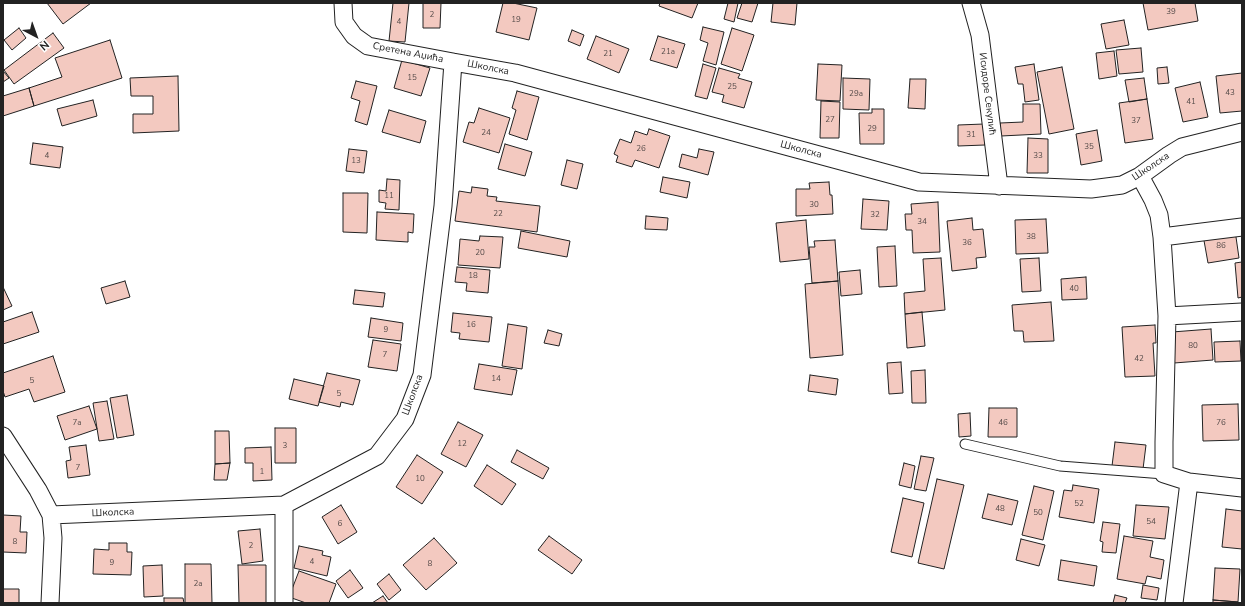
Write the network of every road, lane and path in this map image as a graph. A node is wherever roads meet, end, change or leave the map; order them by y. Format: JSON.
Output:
{"nodes":[{"id":1,"x":343,"y":3,"type":"edge"},
{"id":2,"x":971,"y":3,"type":"edge"},
{"id":3,"x":453,"y":62,"type":"junction"},
{"id":4,"x":1242,"y":132,"type":"edge"},
{"id":5,"x":1140,"y":176,"type":"junction"},
{"id":6,"x":999,"y":186,"type":"junction"},
{"id":7,"x":1242,"y":227,"type":"edge"},
{"id":8,"x":1162,"y":237,"type":"junction"},
{"id":9,"x":1242,"y":312,"type":"edge"},
{"id":10,"x":1167,"y":316,"type":"junction"},
{"id":11,"x":3,"y":436,"type":"edge"},
{"id":12,"x":966,"y":444,"type":"dead end"},
{"id":13,"x":1164,"y":474,"type":"junction"},
{"id":14,"x":1188,"y":482,"type":"junction"},
{"id":15,"x":1242,"y":488,"type":"edge"},
{"id":16,"x":284,"y":505,"type":"junction"},
{"id":17,"x":51,"y":515,"type":"junction"},
{"id":18,"x":50,"y":603,"type":"edge"},
{"id":19,"x":284,"y":603,"type":"edge"},
{"id":20,"x":1174,"y":603,"type":"edge"}],
"edges":[{"from":1,"to":3,"type":"street","name":"Сретена Аџића"},
{"from":2,"to":6,"type":"street","name":"Исидоре Секулић"},
{"from":3,"to":6,"type":"street","name":"Школска"},
{"from":3,"to":16,"type":"street","name":"Школска"},
{"from":4,"to":5,"type":"street","name":"Школска"},
{"from":5,"to":6,"type":"street","name":"Школска"},
{"from":5,"to":8,"type":"street"},
{"from":7,"to":8,"type":"street"},
{"from":8,"to":10,"type":"street"},
{"from":9,"to":10,"type":"street"},
{"from":10,"to":13,"type":"street"},
{"from":11,"to":17,"type":"street"},
{"from":12,"to":13,"type":"lane"},
{"from":13,"to":14,"type":"street"},
{"from":14,"to":15,"type":"street"},
{"from":14,"to":20,"type":"street"},
{"from":16,"to":17,"type":"street","name":"Школска"},
{"from":16,"to":19,"type":"street"},
{"from":17,"to":18,"type":"street"}]}
